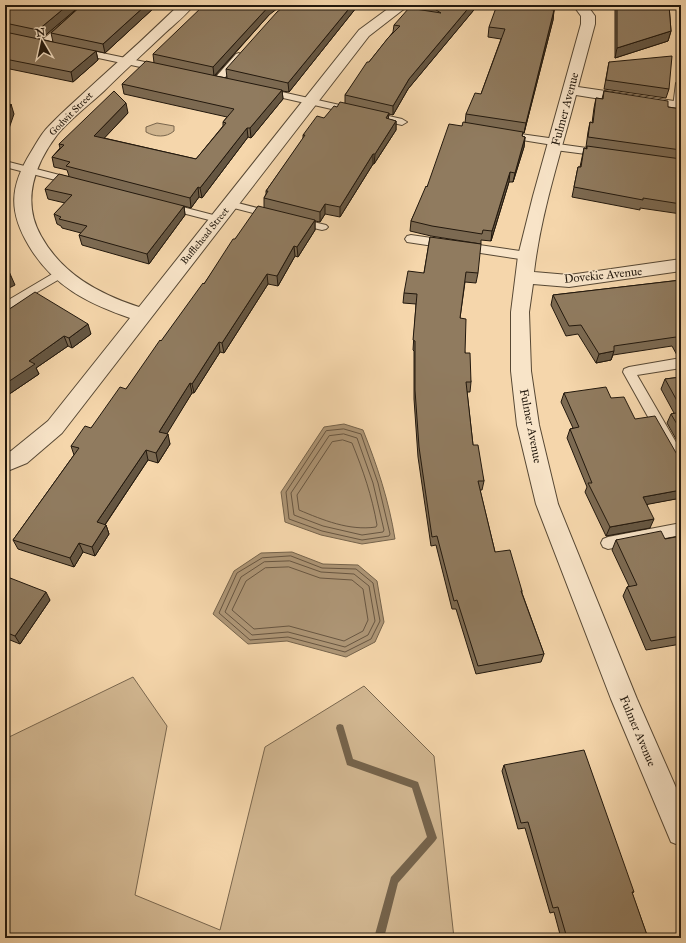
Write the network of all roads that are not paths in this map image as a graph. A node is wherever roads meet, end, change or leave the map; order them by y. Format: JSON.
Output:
{"nodes":[{"id":1,"x":88,"y":5,"type":"edge"},
{"id":2,"x":187,"y":5,"type":"edge"},
{"id":3,"x":580,"y":5,"type":"edge"},
{"id":4,"x":394,"y":6,"type":"edge"},
{"id":5,"x":248,"y":46,"type":"edge"},
{"id":6,"x":126,"y":62,"type":"junction"},
{"id":7,"x":170,"y":71,"type":"edge"},
{"id":8,"x":217,"y":81,"type":"edge"},
{"id":9,"x":681,"y":83,"type":"edge"},
{"id":10,"x":256,"y":89,"type":"edge"},
{"id":11,"x":570,"y":90,"type":"junction"},
{"id":12,"x":311,"y":101,"type":"junction"},
{"id":13,"x":680,"y":107,"type":"edge"},
{"id":14,"x":402,"y":122,"type":"dead end"},
{"id":15,"x":499,"y":134,"type":"edge"},
{"id":16,"x":556,"y":144,"type":"junction"},
{"id":17,"x":610,"y":155,"type":"edge"},
{"id":18,"x":5,"y":164,"type":"edge"},
{"id":19,"x":29,"y":170,"type":"junction"},
{"id":20,"x":87,"y":185,"type":"edge"},
{"id":21,"x":155,"y":203,"type":"edge"},
{"id":22,"x":230,"y":204,"type":"junction"},
{"id":23,"x":217,"y":219,"type":"junction"},
{"id":24,"x":322,"y":227,"type":"dead end"},
{"id":25,"x":411,"y":239,"type":"dead end"},
{"id":26,"x":527,"y":256,"type":"junction"},
{"id":27,"x":681,"y":265,"type":"edge"},
{"id":28,"x":59,"y":274,"type":"junction"},
{"id":29,"x":525,"y":277,"type":"junction"},
{"id":30,"x":5,"y":307,"type":"edge"},
{"id":31,"x":143,"y":315,"type":"junction"},
{"id":32,"x":681,"y":363,"type":"edge"},
{"id":33,"x":5,"y":463,"type":"edge"},
{"id":34,"x":681,"y":463,"type":"edge"},
{"id":35,"x":681,"y":529,"type":"edge"},
{"id":36,"x":608,"y":542,"type":"dead end"},
{"id":37,"x":681,"y":832,"type":"edge"}],
"edges":[{"from":1,"to":6,"type":"lane"},
{"from":2,"to":6,"type":"street","name":"Godwit Street"},
{"from":3,"to":11,"type":"street","name":"Fulmer Avenue"},
{"from":4,"to":12,"type":"street","name":"Bufflehead Street"},
{"from":5,"to":8,"type":"lane"},
{"from":6,"to":7,"type":"lane"},
{"from":6,"to":19,"type":"street","name":"Godwit Street"},
{"from":9,"to":13,"type":"lane"},
{"from":10,"to":12,"type":"lane"},
{"from":11,"to":13,"type":"street"},
{"from":11,"to":16,"type":"street","name":"Fulmer Avenue"},
{"from":12,"to":14,"type":"lane"},
{"from":12,"to":22,"type":"street","name":"Bufflehead Street"},
{"from":15,"to":16,"type":"lane"},
{"from":16,"to":17,"type":"lane"},
{"from":16,"to":26,"type":"street","name":"Fulmer Avenue"},
{"from":18,"to":19,"type":"lane"},
{"from":19,"to":20,"type":"lane"},
{"from":19,"to":28,"type":"street","name":"Godwit Street"},
{"from":21,"to":23,"type":"lane"},
{"from":22,"to":23,"type":"street","name":"Bufflehead Street"},
{"from":22,"to":24,"type":"lane"},
{"from":23,"to":31,"type":"street","name":"Bufflehead Street"},
{"from":25,"to":26,"type":"lane"},
{"from":26,"to":29,"type":"street","name":"Fulmer Avenue"},
{"from":27,"to":29,"type":"street","name":"Dovekie Avenue"},
{"from":28,"to":30,"type":"lane"},
{"from":28,"to":31,"type":"street","name":"Godwit Street"},
{"from":29,"to":37,"type":"street","name":"Fulmer Avenue"},
{"from":31,"to":33,"type":"street","name":"Bufflehead Street"},
{"from":32,"to":34,"type":"lane"},
{"from":35,"to":36,"type":"lane"}]}
